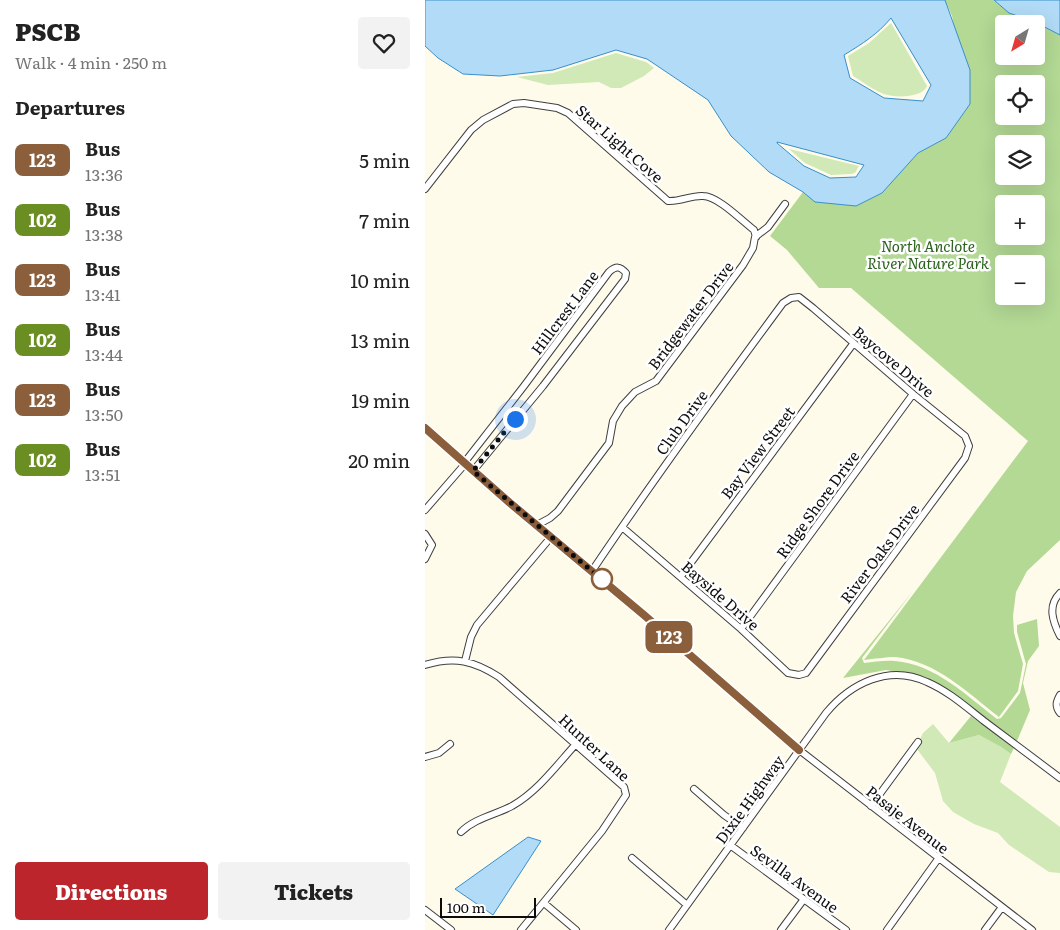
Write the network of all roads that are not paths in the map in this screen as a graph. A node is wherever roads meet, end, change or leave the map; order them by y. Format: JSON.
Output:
{"nodes":[{"id":1,"x":425,"y":189,"type":"edge"},
{"id":2,"x":785,"y":204,"type":"dead end"},
{"id":3,"x":756,"y":236,"type":"junction"},
{"id":4,"x":799,"y":297,"type":"joint"},
{"id":5,"x":853,"y":344,"type":"junction"},
{"id":6,"x":913,"y":394,"type":"junction"},
{"id":7,"x":425,"y":428,"type":"edge"},
{"id":8,"x":969,"y":446,"type":"joint"},
{"id":9,"x":465,"y":464,"type":"junction"},
{"id":10,"x":473,"y":471,"type":"junction"},
{"id":11,"x":425,"y":510,"type":"edge"},
{"id":12,"x":537,"y":525,"type":"junction"},
{"id":13,"x":622,"y":527,"type":"junction"},
{"id":14,"x":425,"y":534,"type":"edge"},
{"id":15,"x":551,"y":537,"type":"junction"},
{"id":16,"x":425,"y":559,"type":"edge"},
{"id":17,"x":592,"y":571,"type":"junction"},
{"id":18,"x":681,"y":576,"type":"junction"},
{"id":19,"x":1060,"y":593,"type":"edge"},
{"id":20,"x":741,"y":629,"type":"junction"},
{"id":21,"x":1060,"y":636,"type":"edge"},
{"id":22,"x":465,"y":661,"type":"junction"},
{"id":23,"x":425,"y":665,"type":"edge"},
{"id":24,"x":806,"y":673,"type":"joint"},
{"id":25,"x":1060,"y":695,"type":"edge"},
{"id":26,"x":1060,"y":713,"type":"edge"},
{"id":27,"x":918,"y":742,"type":"dead end"},
{"id":28,"x":450,"y":744,"type":"dead end"},
{"id":29,"x":576,"y":744,"type":"junction"},
{"id":30,"x":799,"y":750,"type":"junction"},
{"id":31,"x":425,"y":757,"type":"edge"},
{"id":32,"x":1060,"y":778,"type":"edge"},
{"id":33,"x":694,"y":788,"type":"dead end"},
{"id":34,"x":871,"y":806,"type":"junction"},
{"id":35,"x":743,"y":828,"type":"junction"},
{"id":36,"x":461,"y":832,"type":"dead end"},
{"id":37,"x":730,"y":846,"type":"junction"},
{"id":38,"x":632,"y":858,"type":"dead end"},
{"id":39,"x":938,"y":859,"type":"junction"},
{"id":40,"x":804,"y":899,"type":"junction"},
{"id":41,"x":543,"y":904,"type":"junction"},
{"id":42,"x":687,"y":905,"type":"junction"},
{"id":43,"x":1002,"y":907,"type":"junction"},
{"id":44,"x":425,"y":910,"type":"edge"},
{"id":45,"x":451,"y":930,"type":"edge"},
{"id":46,"x":521,"y":930,"type":"edge"},
{"id":47,"x":575,"y":930,"type":"edge"},
{"id":48,"x":669,"y":930,"type":"edge"},
{"id":49,"x":781,"y":930,"type":"edge"},
{"id":50,"x":846,"y":930,"type":"edge"},
{"id":51,"x":887,"y":930,"type":"edge"},
{"id":52,"x":985,"y":930,"type":"edge"},
{"id":53,"x":1032,"y":930,"type":"edge"}],
"edges":[{"from":1,"to":3,"type":"street","name":"Star Light Cove"},
{"from":2,"to":3,"type":"street","name":"Bridgewater Drive"},
{"from":3,"to":12,"type":"street","name":"Bridgewater Drive"},
{"from":4,"to":5,"type":"street","name":"Baycove Drive"},
{"from":4,"to":13,"type":"street","name":"Club Drive"},
{"from":5,"to":6,"type":"street","name":"Baycove Drive"},
{"from":5,"to":18,"type":"street","name":"Bay View Street"},
{"from":6,"to":8,"type":"street","name":"Baycove Drive"},
{"from":6,"to":20,"type":"street","name":"Ridge Shore Drive"},
{"from":7,"to":9,"type":"street","name":"Pasaje Avenue"},
{"from":8,"to":24,"type":"street","name":"River Oaks Drive"},
{"from":9,"to":10,"type":"street","name":"Pasaje Avenue"},
{"from":9,"to":10,"type":"street","name":"Hillcrest Lane"},
{"from":9,"to":11,"type":"street"},
{"from":10,"to":12,"type":"street","name":"Pasaje Avenue"},
{"from":12,"to":15,"type":"street","name":"Pasaje Avenue"},
{"from":13,"to":17,"type":"street","name":"Club Drive"},
{"from":13,"to":18,"type":"street","name":"Bayside Drive"},
{"from":14,"to":16,"type":"street"},
{"from":15,"to":17,"type":"street","name":"Pasaje Avenue"},
{"from":15,"to":22,"type":"street"},
{"from":17,"to":30,"type":"street","name":"Pasaje Avenue"},
{"from":18,"to":20,"type":"street","name":"Bayside Drive"},
{"from":19,"to":21,"type":"street"},
{"from":20,"to":24,"type":"street","name":"Bayside Drive"},
{"from":22,"to":23,"type":"street","name":"Hunter Lane"},
{"from":22,"to":29,"type":"street","name":"Hunter Lane"},
{"from":25,"to":26,"type":"street"},
{"from":27,"to":34,"type":"street"},
{"from":28,"to":31,"type":"street"},
{"from":29,"to":36,"type":"street"},
{"from":29,"to":41,"type":"street","name":"Hunter Lane"},
{"from":30,"to":32,"type":"street","name":"Dixie Highway"},
{"from":30,"to":34,"type":"street","name":"Pasaje Avenue"},
{"from":30,"to":35,"type":"street","name":"Dixie Highway"},
{"from":33,"to":35,"type":"street"},
{"from":34,"to":39,"type":"street","name":"Pasaje Avenue"},
{"from":35,"to":37,"type":"street","name":"Dixie Highway"},
{"from":37,"to":40,"type":"street","name":"Sevilla Avenue"},
{"from":37,"to":42,"type":"street","name":"Dixie Highway"},
{"from":38,"to":42,"type":"street"},
{"from":39,"to":43,"type":"street","name":"Pasaje Avenue"},
{"from":39,"to":51,"type":"street"},
{"from":40,"to":49,"type":"street"},
{"from":40,"to":50,"type":"street","name":"Sevilla Avenue"},
{"from":41,"to":46,"type":"street","name":"Hunter Lane"},
{"from":41,"to":47,"type":"street"},
{"from":42,"to":48,"type":"street","name":"Dixie Highway"},
{"from":43,"to":52,"type":"street"},
{"from":43,"to":53,"type":"street","name":"Pasaje Avenue"},
{"from":44,"to":45,"type":"street"}]}
